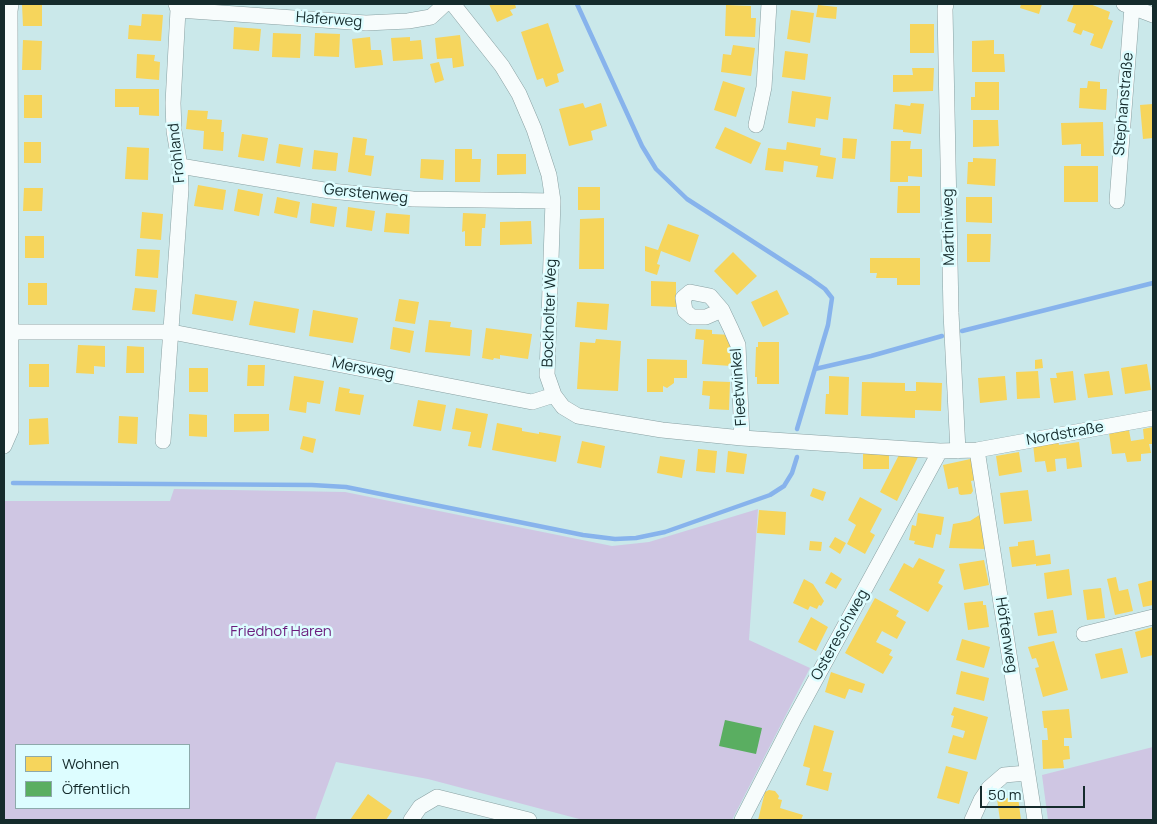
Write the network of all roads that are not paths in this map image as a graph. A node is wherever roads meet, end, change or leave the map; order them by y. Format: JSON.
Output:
{"nodes":[{"id":1,"x":11,"y":4,"type":"edge"},
{"id":2,"x":445,"y":4,"type":"edge"},
{"id":3,"x":453,"y":4,"type":"edge"},
{"id":4,"x":769,"y":4,"type":"edge"},
{"id":5,"x":946,"y":4,"type":"edge"},
{"id":6,"x":1127,"y":5,"type":"edge"},
{"id":7,"x":177,"y":7,"type":"edge"},
{"id":8,"x":1153,"y":15,"type":"edge"},
{"id":9,"x":756,"y":125,"type":"dead end"},
{"id":10,"x":180,"y":166,"type":"junction"},
{"id":11,"x":553,"y":201,"type":"junction"},
{"id":12,"x":1117,"y":201,"type":"dead end"},
{"id":13,"x":722,"y":310,"type":"dead end"},
{"id":14,"x":10,"y":332,"type":"junction"},
{"id":15,"x":172,"y":332,"type":"junction"},
{"id":16,"x":554,"y":395,"type":"junction"},
{"id":17,"x":1153,"y":418,"type":"edge"},
{"id":18,"x":742,"y":438,"type":"junction"},
{"id":19,"x":163,"y":441,"type":"dead end"},
{"id":20,"x":4,"y":446,"type":"edge"},
{"id":21,"x":977,"y":450,"type":"junction"},
{"id":22,"x":940,"y":451,"type":"junction"},
{"id":23,"x":958,"y":451,"type":"junction"},
{"id":24,"x":1153,"y":617,"type":"edge"},
{"id":25,"x":1084,"y":634,"type":"dead end"},
{"id":26,"x":1028,"y":773,"type":"junction"},
{"id":27,"x":411,"y":820,"type":"edge"},
{"id":28,"x":529,"y":820,"type":"edge"},
{"id":29,"x":742,"y":820,"type":"edge"},
{"id":30,"x":972,"y":820,"type":"edge"},
{"id":31,"x":1035,"y":820,"type":"edge"}],
"edges":[{"from":1,"to":14,"type":"street"},
{"from":2,"to":7,"type":"street","name":"Haferweg"},
{"from":3,"to":11,"type":"street","name":"Bockholter Weg"},
{"from":4,"to":9,"type":"street"},
{"from":5,"to":23,"type":"street","name":"Martiniweg"},
{"from":6,"to":8,"type":"street"},
{"from":6,"to":12,"type":"street","name":"Stephanstraße"},
{"from":7,"to":10,"type":"street","name":"Frohland"},
{"from":10,"to":11,"type":"street","name":"Gerstenweg"},
{"from":10,"to":15,"type":"street","name":"Frohland"},
{"from":11,"to":16,"type":"street","name":"Bockholter Weg"},
{"from":13,"to":18,"type":"street","name":"Fleetwinkel"},
{"from":14,"to":15,"type":"street","name":"Mersweg"},
{"from":14,"to":20,"type":"street"},
{"from":15,"to":16,"type":"street","name":"Mersweg"},
{"from":15,"to":19,"type":"street"},
{"from":16,"to":18,"type":"street","name":"Bockholter Weg"},
{"from":17,"to":21,"type":"street","name":"Nordstraße"},
{"from":18,"to":22,"type":"street","name":"Bockholter Weg"},
{"from":21,"to":23,"type":"street","name":"Bockholter Weg"},
{"from":21,"to":26,"type":"street","name":"Höftenweg"},
{"from":22,"to":23,"type":"street","name":"Bockholter Weg"},
{"from":22,"to":29,"type":"street","name":"Ostereschweg"},
{"from":24,"to":25,"type":"street"},
{"from":26,"to":30,"type":"street"},
{"from":26,"to":31,"type":"street","name":"Höftenweg"},
{"from":27,"to":28,"type":"street"}]}
